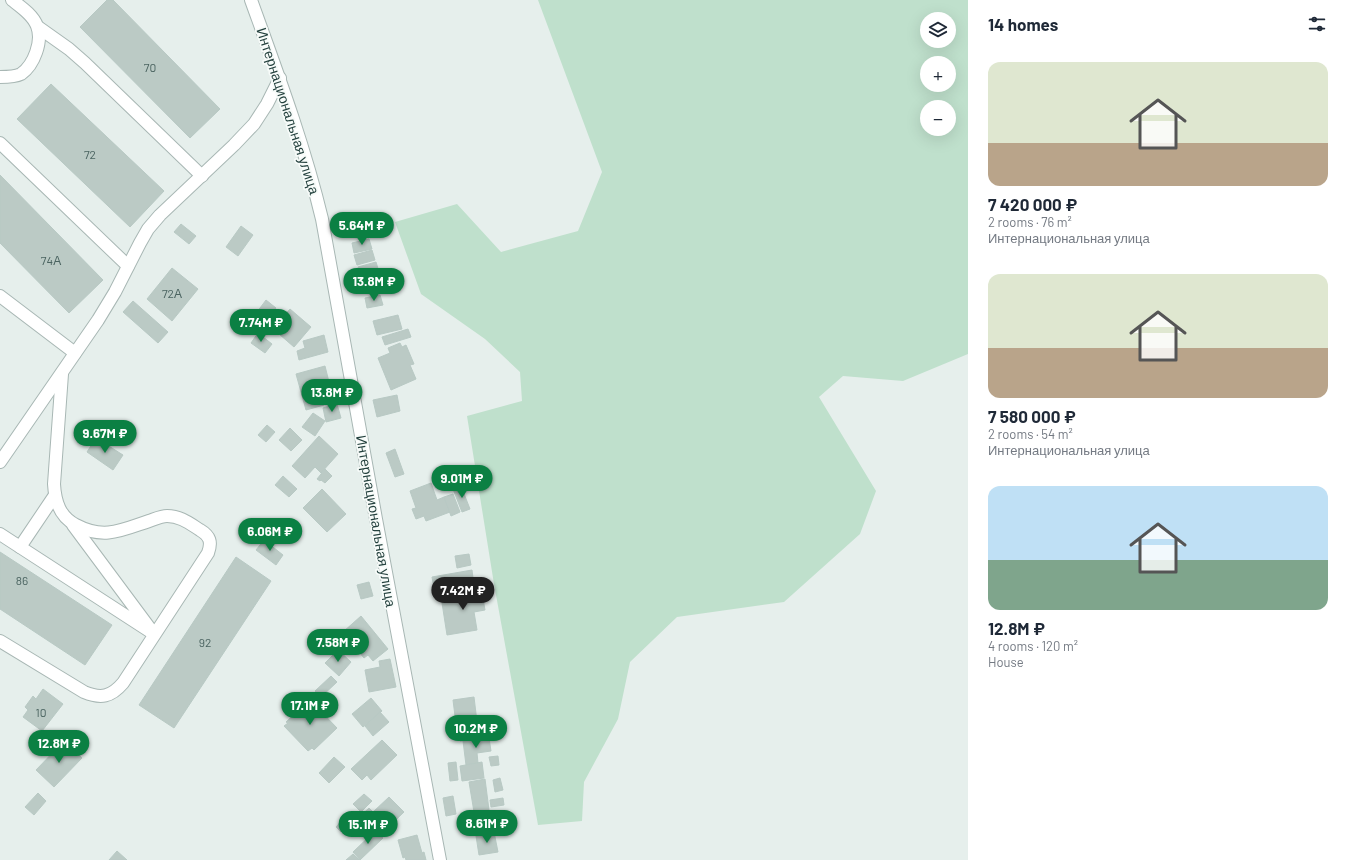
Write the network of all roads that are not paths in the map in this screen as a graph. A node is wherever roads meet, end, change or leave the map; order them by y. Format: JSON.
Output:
{"nodes":[{"id":1,"x":12,"y":0,"type":"edge"},
{"id":2,"x":251,"y":0,"type":"edge"},
{"id":3,"x":38,"y":27,"type":"junction"},
{"id":4,"x":0,"y":77,"type":"edge"},
{"id":5,"x":280,"y":78,"type":"junction"},
{"id":6,"x":0,"y":143,"type":"edge"},
{"id":7,"x":202,"y":176,"type":"junction"},
{"id":8,"x":128,"y":266,"type":"junction"},
{"id":9,"x":0,"y":296,"type":"edge"},
{"id":10,"x":75,"y":353,"type":"junction"},
{"id":11,"x":62,"y":374,"type":"junction"},
{"id":12,"x":0,"y":462,"type":"edge"},
{"id":13,"x":55,"y":495,"type":"junction"},
{"id":14,"x":71,"y":522,"type":"junction"},
{"id":15,"x":0,"y":534,"type":"edge"},
{"id":16,"x":20,"y":547,"type":"junction"},
{"id":17,"x":154,"y":634,"type":"junction"},
{"id":18,"x":0,"y":641,"type":"edge"},
{"id":19,"x":440,"y":860,"type":"edge"}],
"edges":[{"from":1,"to":3,"type":"street"},
{"from":2,"to":5,"type":"street","name":"Интернациональная улица"},
{"from":3,"to":4,"type":"street"},
{"from":3,"to":7,"type":"street"},
{"from":5,"to":7,"type":"street"},
{"from":5,"to":19,"type":"street","name":"Интернациональная улица"},
{"from":6,"to":8,"type":"street"},
{"from":7,"to":8,"type":"street"},
{"from":8,"to":10,"type":"street"},
{"from":9,"to":10,"type":"street"},
{"from":10,"to":11,"type":"street"},
{"from":11,"to":12,"type":"street"},
{"from":11,"to":13,"type":"street"},
{"from":13,"to":14,"type":"street"},
{"from":13,"to":16,"type":"street"},
{"from":14,"to":17,"type":"street"},
{"from":14,"to":17,"type":"street"},
{"from":15,"to":16,"type":"street"},
{"from":16,"to":17,"type":"street"},
{"from":17,"to":18,"type":"street"}]}
